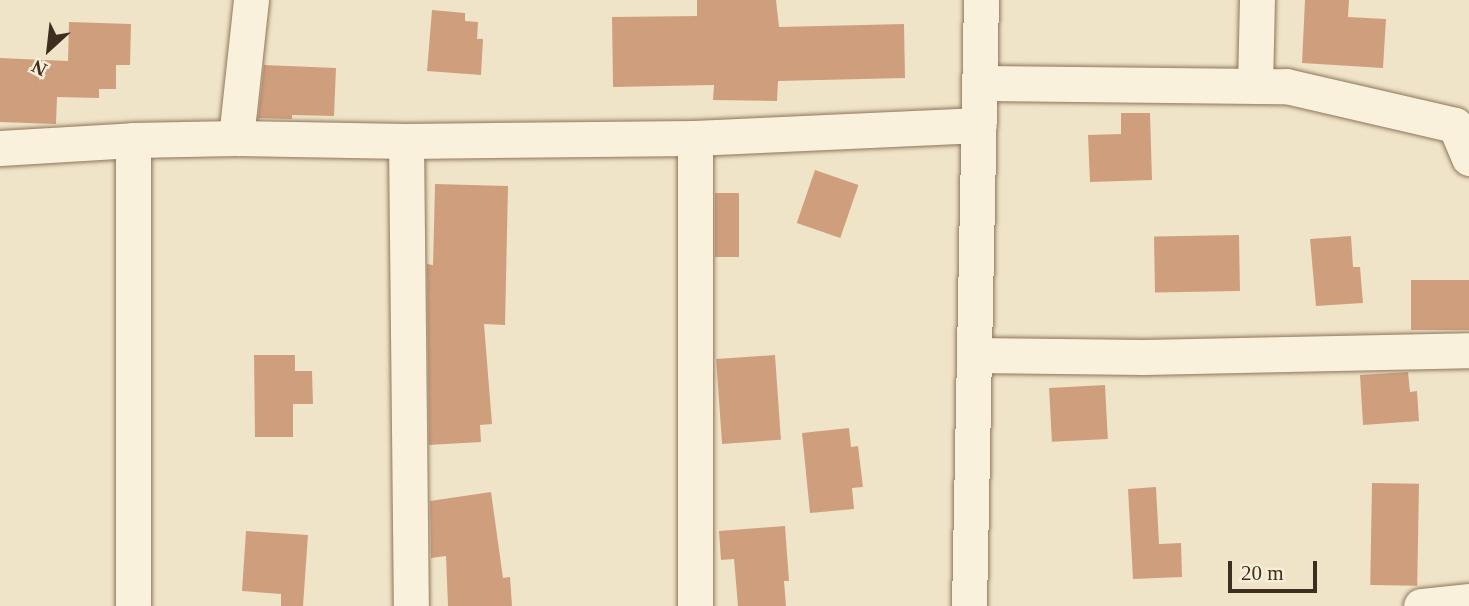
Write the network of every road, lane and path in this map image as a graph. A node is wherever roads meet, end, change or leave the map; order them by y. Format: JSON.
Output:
{"nodes":[{"id":1,"x":251,"y":0,"type":"edge"},
{"id":2,"x":981,"y":0,"type":"edge"},
{"id":3,"x":1257,"y":0,"type":"edge"},
{"id":4,"x":980,"y":83,"type":"junction"},
{"id":5,"x":1255,"y":86,"type":"junction"},
{"id":6,"x":1462,"y":124,"type":"edge"},
{"id":7,"x":979,"y":125,"type":"junction"},
{"id":8,"x":236,"y":138,"type":"junction"},
{"id":9,"x":695,"y":138,"type":"junction"},
{"id":10,"x":133,"y":140,"type":"junction"},
{"id":11,"x":406,"y":141,"type":"junction"},
{"id":12,"x":0,"y":148,"type":"edge"},
{"id":13,"x":1469,"y":158,"type":"edge"},
{"id":14,"x":1469,"y":350,"type":"edge"},
{"id":15,"x":974,"y":355,"type":"junction"},
{"id":16,"x":1469,"y":601,"type":"edge"},
{"id":17,"x":133,"y":606,"type":"edge"},
{"id":18,"x":411,"y":606,"type":"edge"},
{"id":19,"x":695,"y":606,"type":"edge"},
{"id":20,"x":969,"y":606,"type":"edge"},
{"id":21,"x":1422,"y":606,"type":"edge"}],
"edges":[{"from":1,"to":8,"type":"street"},
{"from":2,"to":4,"type":"street"},
{"from":3,"to":5,"type":"street"},
{"from":4,"to":5,"type":"street"},
{"from":4,"to":7,"type":"street"},
{"from":5,"to":6,"type":"street"},
{"from":6,"to":13,"type":"street"},
{"from":7,"to":9,"type":"street"},
{"from":7,"to":15,"type":"street"},
{"from":8,"to":10,"type":"street"},
{"from":8,"to":11,"type":"street"},
{"from":9,"to":11,"type":"street"},
{"from":9,"to":19,"type":"street"},
{"from":10,"to":12,"type":"street"},
{"from":10,"to":17,"type":"street"},
{"from":11,"to":18,"type":"street"},
{"from":14,"to":15,"type":"street"},
{"from":15,"to":20,"type":"street"},
{"from":16,"to":21,"type":"street"}]}
